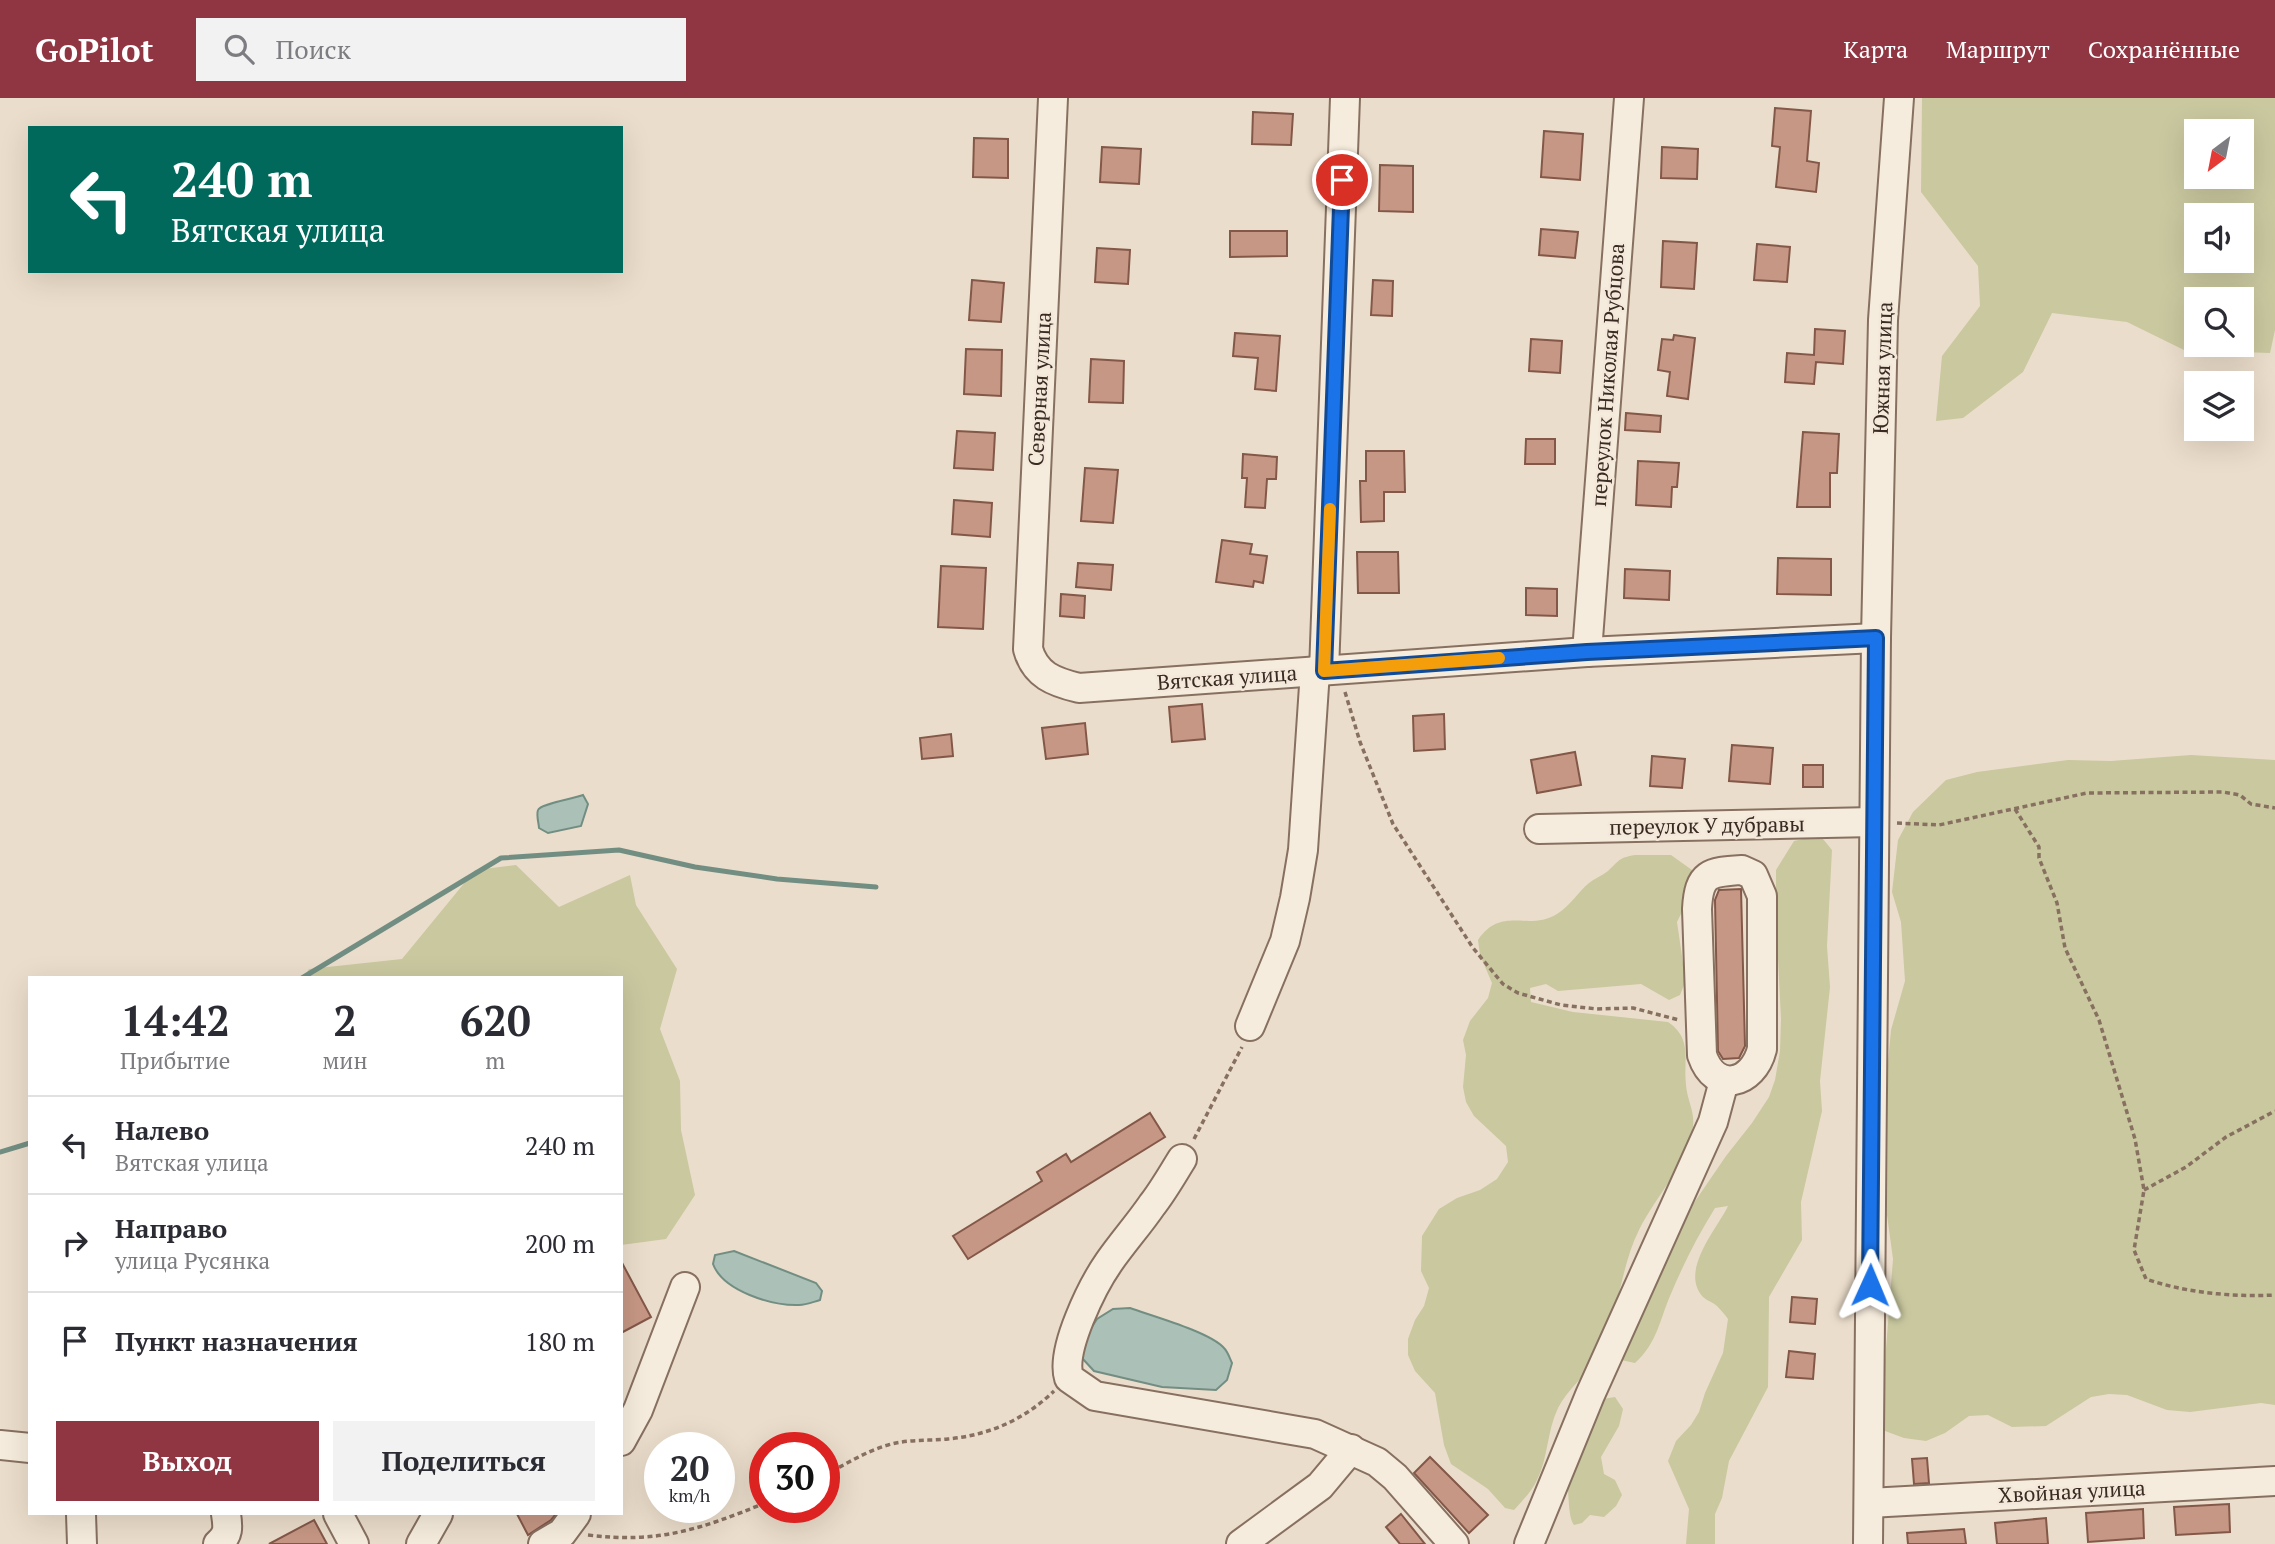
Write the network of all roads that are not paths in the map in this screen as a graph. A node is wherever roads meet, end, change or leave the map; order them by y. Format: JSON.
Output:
{"nodes":[{"id":1,"x":1054,"y":98,"type":"edge"},
{"id":2,"x":1345,"y":98,"type":"edge"},
{"id":3,"x":1629,"y":98,"type":"edge"},
{"id":4,"x":1899,"y":98,"type":"edge"},
{"id":5,"x":1876,"y":638,"type":"junction"},
{"id":6,"x":1587,"y":652,"type":"junction"},
{"id":7,"x":1326,"y":671,"type":"junction"},
{"id":8,"x":1042,"y":675,"type":"joint"},
{"id":9,"x":1874,"y":822,"type":"junction"},
{"id":10,"x":1539,"y":830,"type":"dead end"},
{"id":11,"x":1250,"y":1026,"type":"road end"},
{"id":12,"x":1724,"y":1081,"type":"junction"},
{"id":13,"x":1182,"y":1159,"type":"road end"},
{"id":14,"x":685,"y":1287,"type":"dead end"},
{"id":15,"x":623,"y":1437,"type":"edge"},
{"id":16,"x":0,"y":1446,"type":"edge"},
{"id":17,"x":28,"y":1448,"type":"edge"},
{"id":18,"x":1351,"y":1449,"type":"junction"},
{"id":19,"x":2275,"y":1481,"type":"edge"},
{"id":20,"x":1869,"y":1503,"type":"junction"},
{"id":21,"x":81,"y":1515,"type":"edge"},
{"id":22,"x":226,"y":1515,"type":"edge"},
{"id":23,"x":339,"y":1515,"type":"edge"},
{"id":24,"x":437,"y":1515,"type":"edge"},
{"id":25,"x":82,"y":1544,"type":"edge"},
{"id":26,"x":218,"y":1544,"type":"edge"},
{"id":27,"x":354,"y":1544,"type":"edge"},
{"id":28,"x":421,"y":1544,"type":"edge"},
{"id":29,"x":1241,"y":1544,"type":"edge"},
{"id":30,"x":1454,"y":1544,"type":"edge"},
{"id":31,"x":1529,"y":1544,"type":"edge"},
{"id":32,"x":1868,"y":1544,"type":"edge"}],
"edges":[{"from":1,"to":8,"type":"street","name":"Северная улица"},
{"from":2,"to":7,"type":"street"},
{"from":3,"to":6,"type":"street","name":"переулок Николая Рубцова"},
{"from":4,"to":5,"type":"street","name":"Южная улица"},
{"from":5,"to":6,"type":"street","name":"Вятская улица"},
{"from":5,"to":9,"type":"street","name":"Южная улица"},
{"from":6,"to":7,"type":"street","name":"Вятская улица"},
{"from":7,"to":8,"type":"street","name":"Вятская улица"},
{"from":7,"to":11,"type":"street"},
{"from":9,"to":10,"type":"street","name":"переулок У дубравы"},
{"from":9,"to":20,"type":"street","name":"Южная улица"},
{"from":12,"to":12,"type":"street"},
{"from":12,"to":31,"type":"street"},
{"from":13,"to":18,"type":"street"},
{"from":14,"to":15,"type":"street"},
{"from":16,"to":17,"type":"street"},
{"from":18,"to":29,"type":"street"},
{"from":18,"to":30,"type":"street"},
{"from":19,"to":20,"type":"street","name":"Хвойная улица"},
{"from":20,"to":32,"type":"street","name":"Южная улица"},
{"from":21,"to":25,"type":"street"},
{"from":22,"to":26,"type":"street"},
{"from":23,"to":27,"type":"street"},
{"from":24,"to":28,"type":"street"}]}
